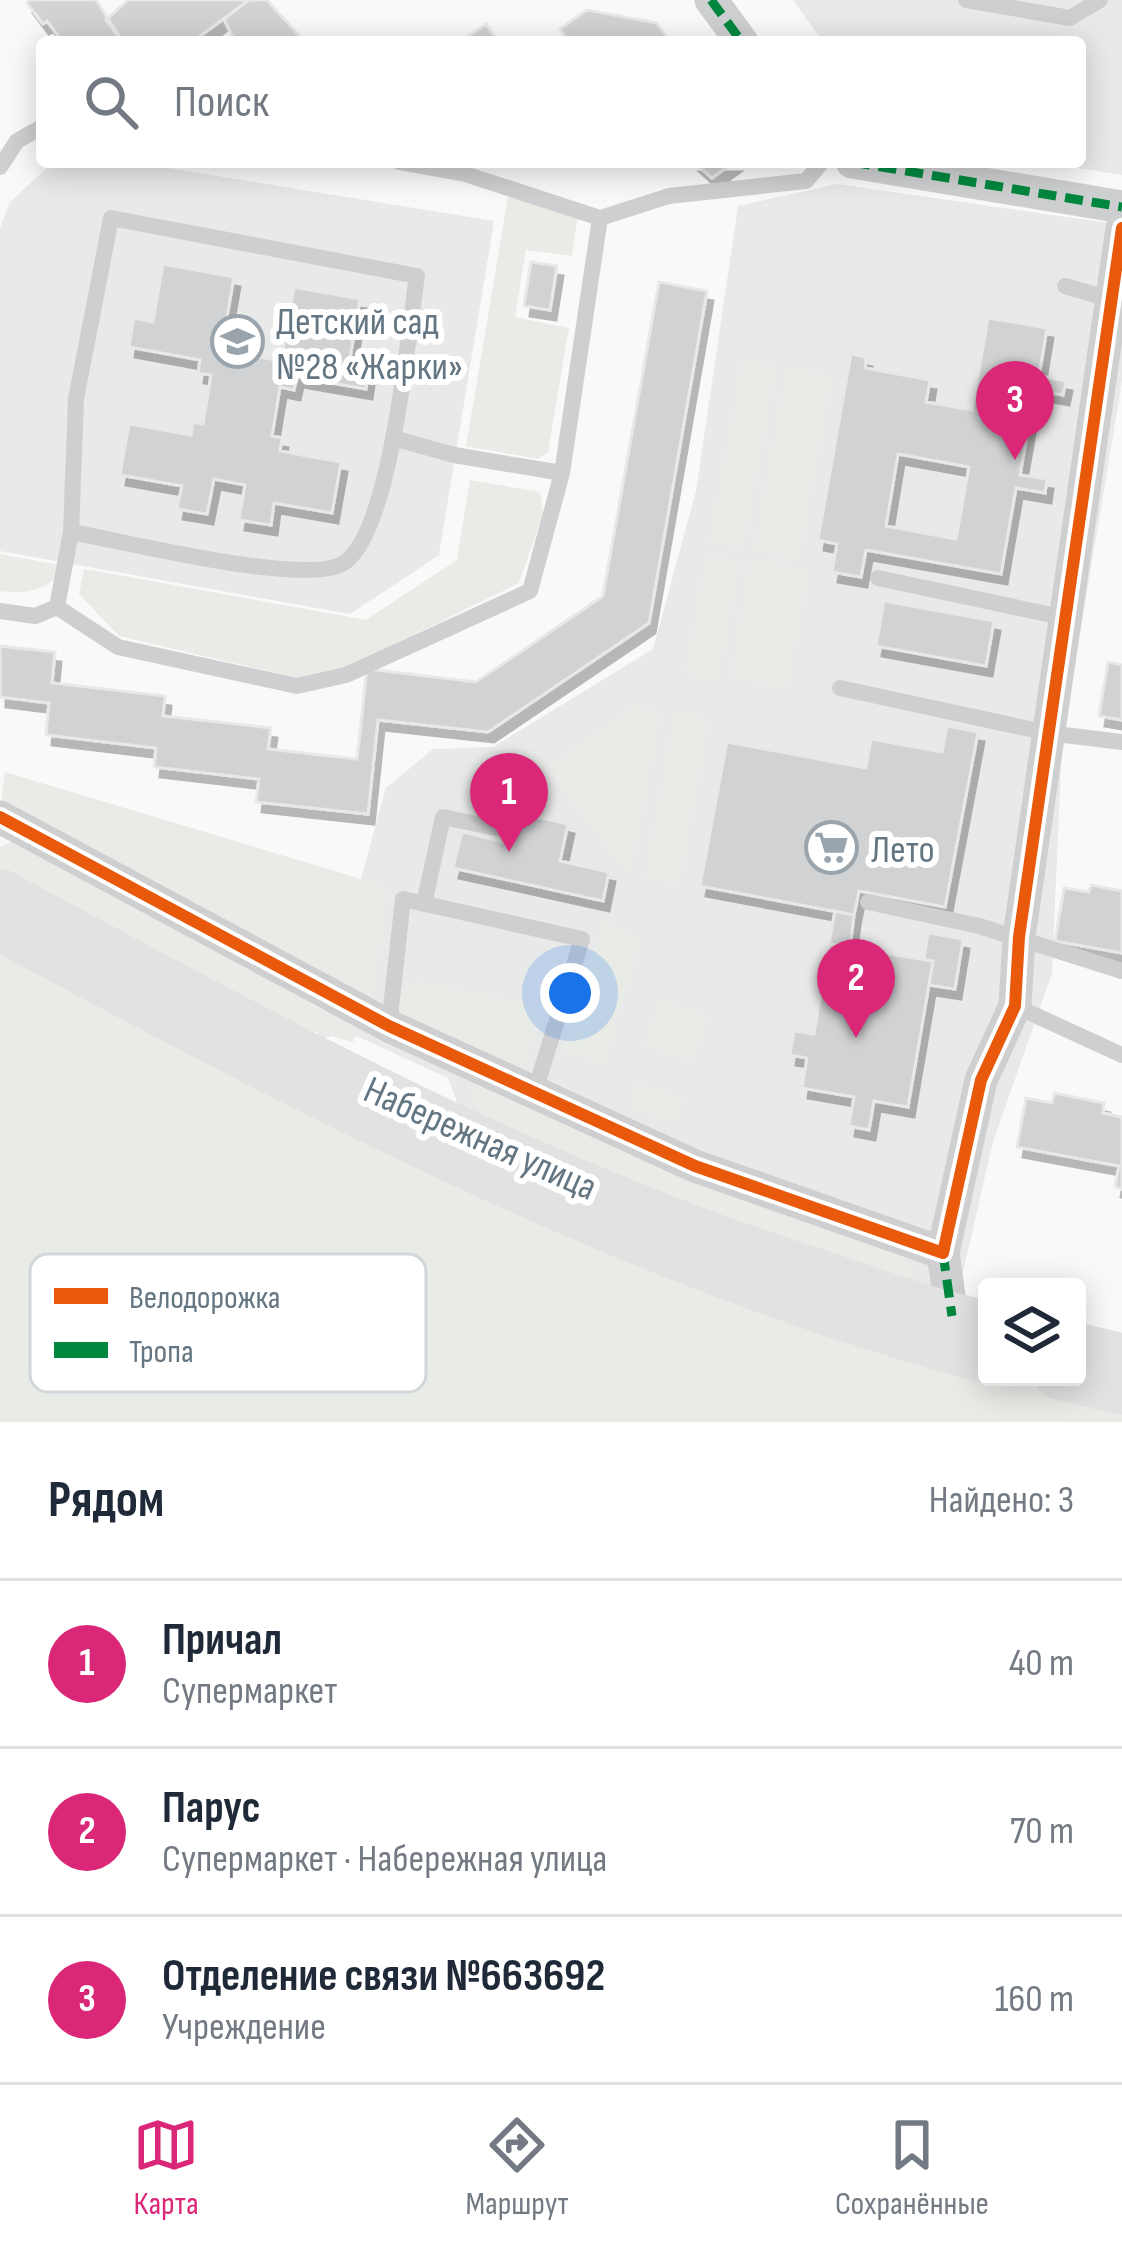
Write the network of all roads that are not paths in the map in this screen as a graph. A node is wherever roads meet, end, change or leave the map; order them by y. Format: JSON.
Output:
{"nodes":[{"id":1,"x":711,"y":0,"type":"edge"},
{"id":2,"x":966,"y":0,"type":"edge"},
{"id":3,"x":1100,"y":0,"type":"edge"},
{"id":4,"x":738,"y":36,"type":"edge"},
{"id":5,"x":36,"y":130,"type":"edge"},
{"id":6,"x":0,"y":167,"type":"edge"},
{"id":7,"x":432,"y":168,"type":"edge"},
{"id":8,"x":818,"y":168,"type":"edge"},
{"id":9,"x":888,"y":168,"type":"edge"},
{"id":10,"x":1122,"y":207,"type":"edge"},
{"id":11,"x":600,"y":218,"type":"junction"},
{"id":12,"x":1122,"y":228,"type":"edge"},
{"id":13,"x":1065,"y":286,"type":"dead end"},
{"id":14,"x":1109,"y":299,"type":"junction"},
{"id":15,"x":393,"y":438,"type":"junction"},
{"id":16,"x":562,"y":473,"type":"junction"},
{"id":17,"x":71,"y":532,"type":"junction"},
{"id":18,"x":878,"y":578,"type":"dead end"},
{"id":19,"x":57,"y":607,"type":"junction"},
{"id":20,"x":0,"y":611,"type":"edge"},
{"id":21,"x":1066,"y":618,"type":"junction"},
{"id":22,"x":840,"y":688,"type":"dead end"},
{"id":23,"x":1048,"y":733,"type":"junction"},
{"id":24,"x":1122,"y":742,"type":"edge"},
{"id":25,"x":0,"y":817,"type":"edge"},
{"id":26,"x":505,"y":830,"type":"dead end"},
{"id":27,"x":0,"y":890,"type":"edge"},
{"id":28,"x":868,"y":902,"type":"dead end"},
{"id":29,"x":424,"y":904,"type":"junction"},
{"id":30,"x":0,"y":929,"type":"edge"},
{"id":31,"x":1019,"y":937,"type":"junction"},
{"id":32,"x":66,"y":945,"type":"junction"},
{"id":33,"x":1122,"y":970,"type":"edge"},
{"id":34,"x":1015,"y":1006,"type":"junction"},
{"id":35,"x":388,"y":1025,"type":"junction"},
{"id":36,"x":1122,"y":1055,"type":"edge"},
{"id":37,"x":535,"y":1091,"type":"junction"},
{"id":38,"x":943,"y":1253,"type":"junction"},
{"id":39,"x":969,"y":1320,"type":"edge"},
{"id":40,"x":1086,"y":1347,"type":"edge"},
{"id":41,"x":1122,"y":1356,"type":"edge"},
{"id":42,"x":978,"y":1358,"type":"edge"},
{"id":43,"x":1086,"y":1384,"type":"edge"},
{"id":44,"x":1122,"y":1392,"type":"edge"}],
"edges":[{"from":1,"to":4,"type":"street"},
{"from":2,"to":3,"type":"lane"},
{"from":5,"to":6,"type":"lane"},
{"from":7,"to":11,"type":"lane"},
{"from":8,"to":11,"type":"lane"},
{"from":9,"to":10,"type":"street"},
{"from":11,"to":16,"type":"lane"},
{"from":12,"to":14,"type":"street"},
{"from":13,"to":14,"type":"lane"},
{"from":14,"to":21,"type":"street"},
{"from":15,"to":16,"type":"lane"},
{"from":15,"to":17,"type":"lane"},
{"from":15,"to":17,"type":"lane"},
{"from":16,"to":19,"type":"lane"},
{"from":17,"to":19,"type":"lane"},
{"from":18,"to":21,"type":"lane"},
{"from":19,"to":20,"type":"lane"},
{"from":21,"to":23,"type":"street"},
{"from":22,"to":23,"type":"lane"},
{"from":23,"to":24,"type":"lane"},
{"from":23,"to":31,"type":"street"},
{"from":25,"to":35,"type":"street"},
{"from":26,"to":29,"type":"lane"},
{"from":27,"to":32,"type":"main road","name":"Набережная улица"},
{"from":28,"to":31,"type":"lane"},
{"from":29,"to":35,"type":"lane"},
{"from":29,"to":37,"type":"lane"},
{"from":30,"to":32,"type":"main road","name":"Набережная улица"},
{"from":31,"to":33,"type":"lane"},
{"from":31,"to":34,"type":"street"},
{"from":32,"to":39,"type":"main road","name":"Набережная улица"},
{"from":32,"to":42,"type":"main road","name":"Набережная улица"},
{"from":34,"to":36,"type":"lane"},
{"from":34,"to":38,"type":"street"},
{"from":35,"to":37,"type":"street"},
{"from":37,"to":38,"type":"street"},
{"from":38,"to":39,"type":"street"},
{"from":40,"to":41,"type":"main road"},
{"from":43,"to":44,"type":"main road"}]}
